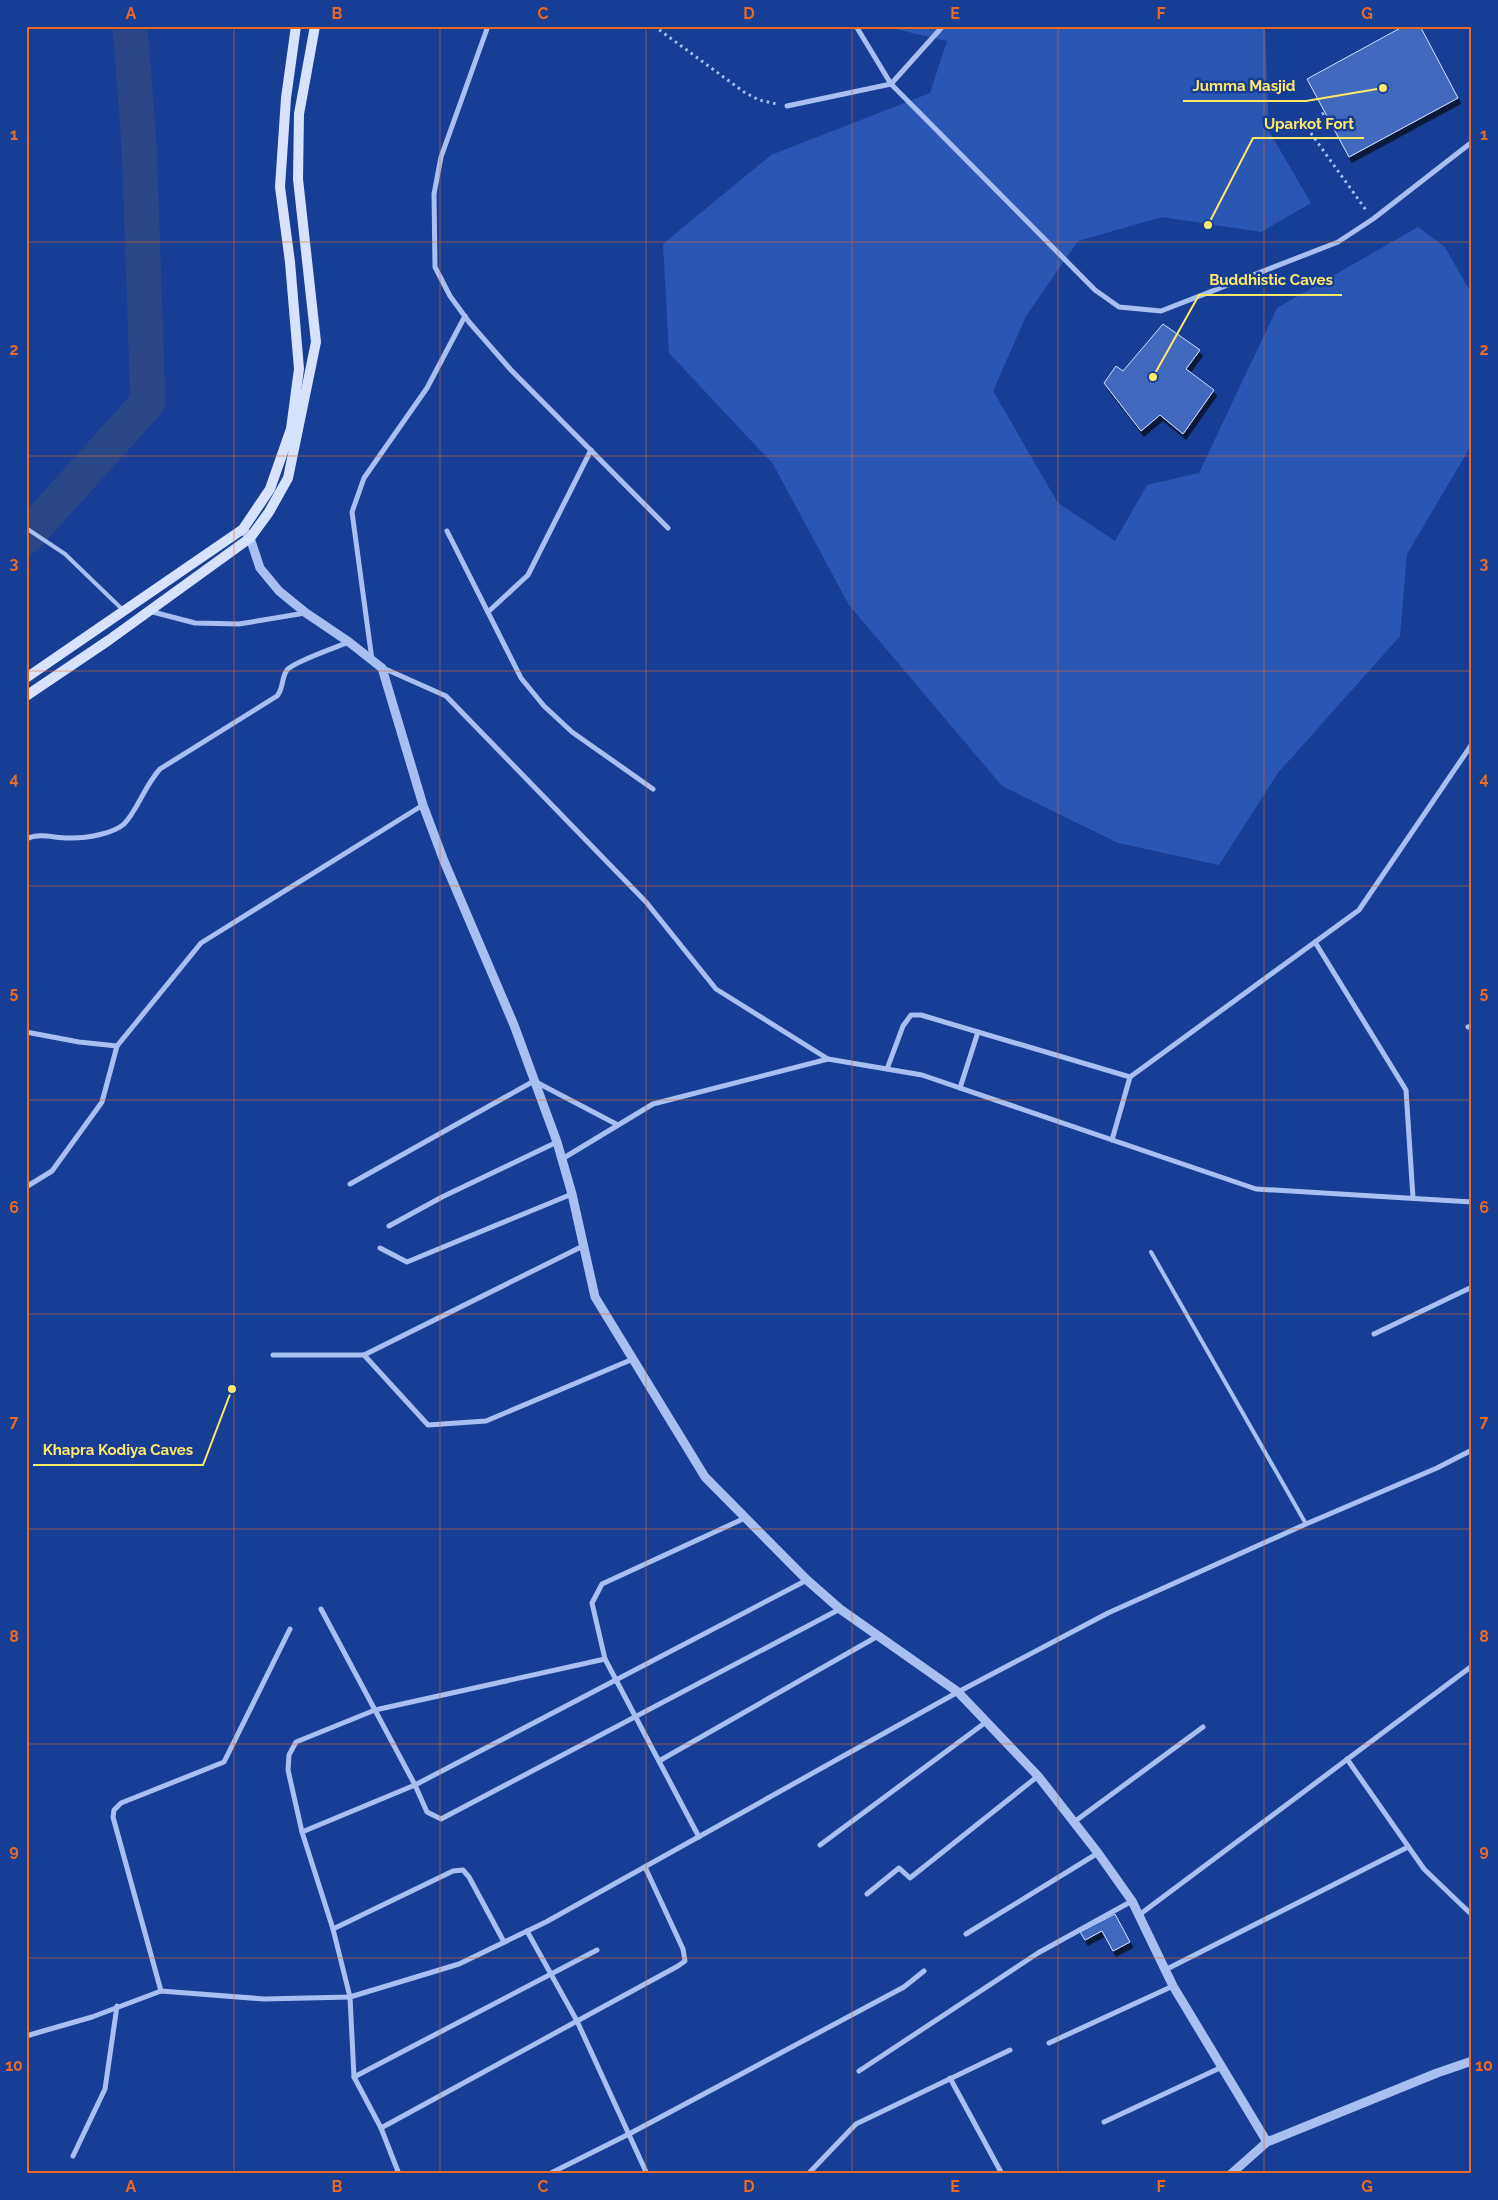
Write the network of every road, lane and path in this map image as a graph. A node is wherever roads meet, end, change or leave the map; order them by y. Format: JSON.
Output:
{"nodes":[{"id":1,"x":296,"y":26,"type":"edge"},
{"id":2,"x":315,"y":26,"type":"edge"},
{"id":3,"x":488,"y":26,"type":"edge"},
{"id":4,"x":654,"y":26,"type":"edge"},
{"id":5,"x":856,"y":26,"type":"edge"},
{"id":6,"x":943,"y":26,"type":"edge"},
{"id":7,"x":891,"y":84,"type":"junction"},
{"id":8,"x":787,"y":106,"type":"joint"},
{"id":9,"x":1324,"y":112,"type":"dead end"},
{"id":10,"x":1472,"y":142,"type":"edge"},
{"id":11,"x":1373,"y":219,"type":"junction"},
{"id":12,"x":465,"y":316,"type":"junction"},
{"id":13,"x":591,"y":450,"type":"junction"},
{"id":14,"x":26,"y":528,"type":"edge"},
{"id":15,"x":243,"y":528,"type":"junction"},
{"id":16,"x":668,"y":528,"type":"dead end"},
{"id":17,"x":447,"y":531,"type":"dead end"},
{"id":18,"x":250,"y":538,"type":"junction"},
{"id":19,"x":148,"y":611,"type":"junction"},
{"id":20,"x":124,"y":612,"type":"junction"},
{"id":21,"x":488,"y":612,"type":"junction"},
{"id":22,"x":306,"y":613,"type":"junction"},
{"id":23,"x":350,"y":642,"type":"junction"},
{"id":24,"x":372,"y":660,"type":"junction"},
{"id":25,"x":382,"y":668,"type":"junction"},
{"id":26,"x":26,"y":678,"type":"edge"},
{"id":27,"x":26,"y":696,"type":"edge"},
{"id":28,"x":1472,"y":744,"type":"edge"},
{"id":29,"x":653,"y":789,"type":"dead end"},
{"id":30,"x":424,"y":805,"type":"junction"},
{"id":31,"x":26,"y":839,"type":"edge"},
{"id":32,"x":1315,"y":942,"type":"junction"},
{"id":33,"x":26,"y":1032,"type":"edge"},
{"id":34,"x":978,"y":1032,"type":"junction"},
{"id":35,"x":118,"y":1046,"type":"junction"},
{"id":36,"x":828,"y":1059,"type":"junction"},
{"id":37,"x":887,"y":1069,"type":"junction"},
{"id":38,"x":1130,"y":1077,"type":"junction"},
{"id":39,"x":534,"y":1081,"type":"junction"},
{"id":40,"x":960,"y":1088,"type":"junction"},
{"id":41,"x":618,"y":1125,"type":"junction"},
{"id":42,"x":1112,"y":1140,"type":"junction"},
{"id":43,"x":557,"y":1142,"type":"junction"},
{"id":44,"x":562,"y":1159,"type":"junction"},
{"id":45,"x":350,"y":1184,"type":"dead end"},
{"id":46,"x":26,"y":1186,"type":"edge"},
{"id":47,"x":572,"y":1194,"type":"junction"},
{"id":48,"x":1413,"y":1198,"type":"junction"},
{"id":49,"x":1472,"y":1202,"type":"edge"},
{"id":50,"x":389,"y":1226,"type":"dead end"},
{"id":51,"x":583,"y":1246,"type":"junction"},
{"id":52,"x":380,"y":1248,"type":"dead end"},
{"id":53,"x":1151,"y":1252,"type":"dead end"},
{"id":54,"x":1472,"y":1287,"type":"edge"},
{"id":55,"x":1374,"y":1334,"type":"dead end"},
{"id":56,"x":273,"y":1355,"type":"dead end"},
{"id":57,"x":364,"y":1355,"type":"junction"},
{"id":58,"x":634,"y":1359,"type":"junction"},
{"id":59,"x":1472,"y":1450,"type":"edge"},
{"id":60,"x":746,"y":1518,"type":"junction"},
{"id":61,"x":1306,"y":1524,"type":"junction"},
{"id":62,"x":807,"y":1580,"type":"junction"},
{"id":63,"x":321,"y":1608,"type":"dead end"},
{"id":64,"x":840,"y":1609,"type":"junction"},
{"id":65,"x":290,"y":1628,"type":"dead end"},
{"id":66,"x":878,"y":1636,"type":"junction"},
{"id":67,"x":605,"y":1659,"type":"junction"},
{"id":68,"x":1472,"y":1666,"type":"edge"},
{"id":69,"x":616,"y":1680,"type":"junction"},
{"id":70,"x":958,"y":1692,"type":"junction"},
{"id":71,"x":375,"y":1710,"type":"junction"},
{"id":72,"x":635,"y":1715,"type":"junction"},
{"id":73,"x":986,"y":1722,"type":"junction"},
{"id":74,"x":1203,"y":1727,"type":"dead end"},
{"id":75,"x":1347,"y":1759,"type":"junction"},
{"id":76,"x":659,"y":1762,"type":"junction"},
{"id":77,"x":1038,"y":1776,"type":"junction"},
{"id":78,"x":415,"y":1785,"type":"junction"},
{"id":79,"x":1074,"y":1822,"type":"junction"},
{"id":80,"x":302,"y":1832,"type":"junction"},
{"id":81,"x":699,"y":1837,"type":"junction"},
{"id":82,"x":820,"y":1845,"type":"dead end"},
{"id":83,"x":1408,"y":1847,"type":"junction"},
{"id":84,"x":1098,"y":1853,"type":"junction"},
{"id":85,"x":645,"y":1867,"type":"junction"},
{"id":86,"x":867,"y":1894,"type":"dead end"},
{"id":87,"x":1132,"y":1901,"type":"junction"},
{"id":88,"x":1472,"y":1915,"type":"edge"},
{"id":89,"x":1139,"y":1916,"type":"junction"},
{"id":90,"x":333,"y":1929,"type":"junction"},
{"id":91,"x":527,"y":1931,"type":"junction"},
{"id":92,"x":966,"y":1934,"type":"dead end"},
{"id":93,"x":504,"y":1942,"type":"junction"},
{"id":94,"x":597,"y":1950,"type":"dead end"},
{"id":95,"x":1166,"y":1970,"type":"junction"},
{"id":96,"x":924,"y":1971,"type":"dead end"},
{"id":97,"x":550,"y":1972,"type":"junction"},
{"id":98,"x":1173,"y":1986,"type":"junction"},
{"id":99,"x":160,"y":1991,"type":"junction"},
{"id":100,"x":350,"y":1997,"type":"junction"},
{"id":101,"x":117,"y":2006,"type":"junction"},
{"id":102,"x":577,"y":2021,"type":"junction"},
{"id":103,"x":26,"y":2036,"type":"edge"},
{"id":104,"x":1049,"y":2044,"type":"dead end"},
{"id":105,"x":1010,"y":2050,"type":"dead end"},
{"id":106,"x":1472,"y":2061,"type":"edge"},
{"id":107,"x":1222,"y":2067,"type":"junction"},
{"id":108,"x":859,"y":2071,"type":"dead end"},
{"id":109,"x":354,"y":2077,"type":"junction"},
{"id":110,"x":950,"y":2078,"type":"junction"},
{"id":111,"x":1104,"y":2122,"type":"dead end"},
{"id":112,"x":382,"y":2128,"type":"junction"},
{"id":113,"x":629,"y":2134,"type":"junction"},
{"id":114,"x":1267,"y":2142,"type":"junction"},
{"id":115,"x":73,"y":2156,"type":"dead end"},
{"id":116,"x":399,"y":2174,"type":"edge"},
{"id":117,"x":549,"y":2174,"type":"edge"},
{"id":118,"x":647,"y":2174,"type":"edge"},
{"id":119,"x":808,"y":2174,"type":"edge"},
{"id":120,"x":1002,"y":2174,"type":"edge"},
{"id":121,"x":1231,"y":2174,"type":"edge"}],
"edges":[{"from":1,"to":15,"type":"main road"},
{"from":2,"to":18,"type":"main road"},
{"from":3,"to":12,"type":"street"},
{"from":4,"to":8,"type":"path"},
{"from":5,"to":7,"type":"street"},
{"from":6,"to":7,"type":"street"},
{"from":7,"to":8,"type":"street"},
{"from":7,"to":11,"type":"street"},
{"from":9,"to":11,"type":"path"},
{"from":10,"to":11,"type":"street"},
{"from":12,"to":13,"type":"street"},
{"from":12,"to":24,"type":"street"},
{"from":13,"to":16,"type":"street"},
{"from":13,"to":21,"type":"street"},
{"from":14,"to":20,"type":"lane"},
{"from":15,"to":18,"type":"street"},
{"from":15,"to":20,"type":"main road"},
{"from":17,"to":21,"type":"street"},
{"from":18,"to":19,"type":"main road"},
{"from":18,"to":22,"type":"street"},
{"from":19,"to":22,"type":"street"},
{"from":19,"to":27,"type":"main road"},
{"from":20,"to":26,"type":"main road"},
{"from":21,"to":29,"type":"street"},
{"from":22,"to":23,"type":"street"},
{"from":23,"to":24,"type":"street"},
{"from":23,"to":31,"type":"street"},
{"from":24,"to":25,"type":"street"},
{"from":25,"to":30,"type":"street"},
{"from":25,"to":36,"type":"street"},
{"from":28,"to":32,"type":"street"},
{"from":30,"to":35,"type":"street"},
{"from":30,"to":39,"type":"street"},
{"from":32,"to":38,"type":"street"},
{"from":32,"to":48,"type":"street"},
{"from":33,"to":35,"type":"street"},
{"from":34,"to":37,"type":"street"},
{"from":34,"to":38,"type":"street"},
{"from":34,"to":40,"type":"street"},
{"from":35,"to":46,"type":"street"},
{"from":36,"to":37,"type":"street"},
{"from":36,"to":41,"type":"street"},
{"from":37,"to":40,"type":"street"},
{"from":38,"to":42,"type":"street"},
{"from":39,"to":41,"type":"street"},
{"from":39,"to":43,"type":"street"},
{"from":39,"to":45,"type":"street"},
{"from":40,"to":42,"type":"street"},
{"from":41,"to":44,"type":"street"},
{"from":42,"to":48,"type":"street"},
{"from":43,"to":44,"type":"street"},
{"from":43,"to":50,"type":"street"},
{"from":44,"to":47,"type":"street"},
{"from":47,"to":51,"type":"street"},
{"from":47,"to":52,"type":"street"},
{"from":48,"to":49,"type":"street"},
{"from":51,"to":57,"type":"street"},
{"from":51,"to":58,"type":"street"},
{"from":53,"to":61,"type":"lane"},
{"from":54,"to":55,"type":"street"},
{"from":56,"to":57,"type":"street"},
{"from":57,"to":58,"type":"street"},
{"from":58,"to":60,"type":"street"},
{"from":59,"to":61,"type":"street"},
{"from":60,"to":62,"type":"street"},
{"from":60,"to":67,"type":"street"},
{"from":61,"to":70,"type":"street"},
{"from":62,"to":64,"type":"street"},
{"from":62,"to":69,"type":"street"},
{"from":63,"to":71,"type":"street"},
{"from":64,"to":66,"type":"street"},
{"from":64,"to":72,"type":"street"},
{"from":65,"to":99,"type":"street"},
{"from":66,"to":70,"type":"street"},
{"from":66,"to":76,"type":"street"},
{"from":67,"to":69,"type":"street"},
{"from":67,"to":71,"type":"street"},
{"from":68,"to":75,"type":"street"},
{"from":69,"to":72,"type":"street"},
{"from":69,"to":78,"type":"street"},
{"from":70,"to":73,"type":"street"},
{"from":70,"to":81,"type":"street"},
{"from":71,"to":78,"type":"street"},
{"from":71,"to":80,"type":"street"},
{"from":72,"to":76,"type":"street"},
{"from":72,"to":78,"type":"street"},
{"from":73,"to":77,"type":"street"},
{"from":73,"to":82,"type":"street"},
{"from":74,"to":79,"type":"street"},
{"from":75,"to":83,"type":"street"},
{"from":75,"to":89,"type":"street"},
{"from":76,"to":81,"type":"street"},
{"from":77,"to":79,"type":"street"},
{"from":77,"to":86,"type":"street"},
{"from":78,"to":80,"type":"street"},
{"from":79,"to":84,"type":"street"},
{"from":80,"to":90,"type":"street"},
{"from":81,"to":85,"type":"street"},
{"from":83,"to":88,"type":"street"},
{"from":83,"to":95,"type":"street"},
{"from":84,"to":87,"type":"street"},
{"from":84,"to":92,"type":"street"},
{"from":85,"to":91,"type":"street"},
{"from":85,"to":102,"type":"street"},
{"from":87,"to":89,"type":"street"},
{"from":87,"to":108,"type":"street"},
{"from":89,"to":95,"type":"street"},
{"from":90,"to":93,"type":"street"},
{"from":90,"to":100,"type":"street"},
{"from":91,"to":93,"type":"street"},
{"from":91,"to":97,"type":"street"},
{"from":93,"to":100,"type":"street"},
{"from":94,"to":97,"type":"street"},
{"from":95,"to":98,"type":"street"},
{"from":96,"to":113,"type":"street"},
{"from":97,"to":102,"type":"street"},
{"from":97,"to":109,"type":"street"},
{"from":98,"to":104,"type":"street"},
{"from":98,"to":107,"type":"street"},
{"from":99,"to":100,"type":"street"},
{"from":99,"to":101,"type":"street"},
{"from":100,"to":109,"type":"street"},
{"from":101,"to":103,"type":"street"},
{"from":101,"to":115,"type":"street"},
{"from":102,"to":112,"type":"street"},
{"from":102,"to":113,"type":"street"},
{"from":105,"to":110,"type":"street"},
{"from":106,"to":114,"type":"street"},
{"from":107,"to":111,"type":"street"},
{"from":107,"to":114,"type":"street"},
{"from":109,"to":112,"type":"street"},
{"from":110,"to":119,"type":"street"},
{"from":110,"to":120,"type":"street"},
{"from":112,"to":116,"type":"street"},
{"from":113,"to":117,"type":"street"},
{"from":113,"to":118,"type":"street"},
{"from":114,"to":121,"type":"street"}]}
